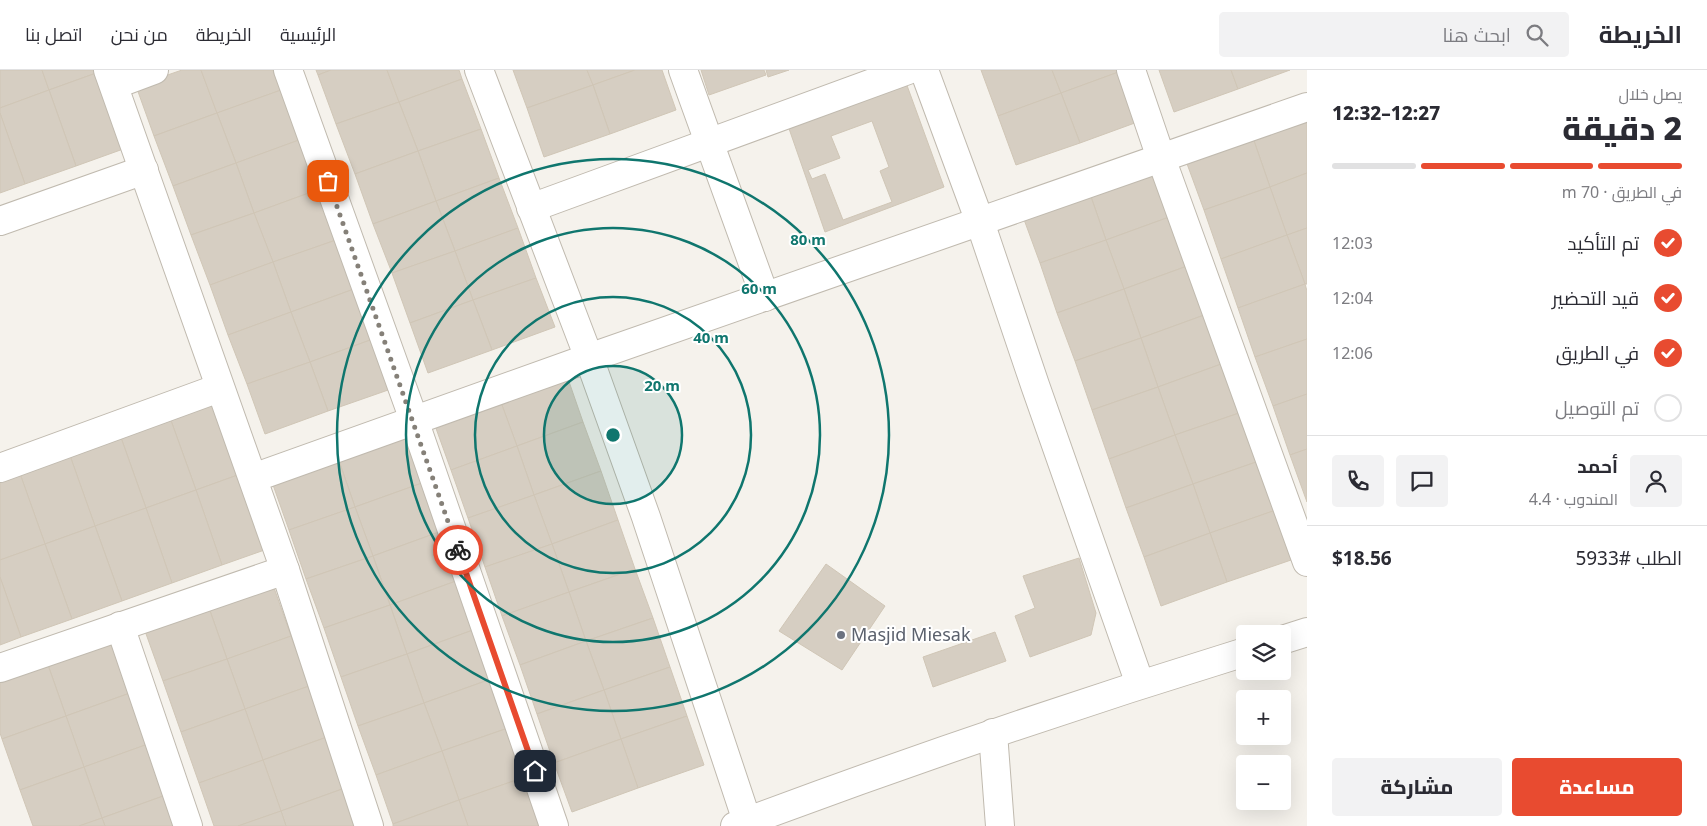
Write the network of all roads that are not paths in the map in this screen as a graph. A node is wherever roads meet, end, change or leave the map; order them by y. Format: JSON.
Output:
{"nodes":[{"id":1,"x":154,"y":70,"type":"edge"},
{"id":2,"x":288,"y":70,"type":"edge"},
{"id":3,"x":479,"y":70,"type":"edge"},
{"id":4,"x":683,"y":70,"type":"edge"},
{"id":5,"x":908,"y":70,"type":"edge"},
{"id":6,"x":924,"y":70,"type":"edge"},
{"id":7,"x":1131,"y":70,"type":"edge"},
{"id":8,"x":111,"y":77,"type":"edge"},
{"id":9,"x":1307,"y":107,"type":"edge"},
{"id":10,"x":708,"y":142,"type":"junction"},
{"id":11,"x":1161,"y":158,"type":"junction"},
{"id":12,"x":144,"y":170,"type":"junction"},
{"id":13,"x":531,"y":208,"type":"junction"},
{"id":14,"x":0,"y":221,"type":"edge"},
{"id":15,"x":980,"y":222,"type":"junction"},
{"id":16,"x":765,"y":297,"type":"junction"},
{"id":17,"x":588,"y":358,"type":"junction"},
{"id":18,"x":219,"y":388,"type":"junction"},
{"id":19,"x":414,"y":420,"type":"junction"},
{"id":20,"x":0,"y":468,"type":"edge"},
{"id":21,"x":253,"y":478,"type":"junction"},
{"id":22,"x":1307,"y":562,"type":"edge"},
{"id":23,"x":285,"y":570,"type":"junction"},
{"id":24,"x":120,"y":626,"type":"junction"},
{"id":25,"x":1307,"y":632,"type":"edge"},
{"id":26,"x":1291,"y":637,"type":"edge"},
{"id":27,"x":1236,"y":655,"type":"edge"},
{"id":28,"x":0,"y":668,"type":"edge"},
{"id":29,"x":1140,"y":684,"type":"junction"},
{"id":30,"x":993,"y":733,"type":"junction"},
{"id":31,"x":741,"y":824,"type":"edge"},
{"id":32,"x":188,"y":826,"type":"edge"},
{"id":33,"x":369,"y":826,"type":"edge"},
{"id":34,"x":554,"y":826,"type":"edge"},
{"id":35,"x":1000,"y":826,"type":"edge"}],
"edges":[{"from":1,"to":8,"type":"street"},
{"from":2,"to":19,"type":"street"},
{"from":3,"to":13,"type":"street"},
{"from":4,"to":10,"type":"street"},
{"from":5,"to":10,"type":"street"},
{"from":6,"to":15,"type":"street"},
{"from":7,"to":11,"type":"street"},
{"from":8,"to":12,"type":"street"},
{"from":9,"to":11,"type":"street"},
{"from":10,"to":13,"type":"street"},
{"from":10,"to":16,"type":"street"},
{"from":11,"to":15,"type":"street"},
{"from":11,"to":22,"type":"street"},
{"from":12,"to":14,"type":"street"},
{"from":12,"to":18,"type":"street"},
{"from":13,"to":17,"type":"street"},
{"from":15,"to":16,"type":"street"},
{"from":15,"to":29,"type":"street"},
{"from":16,"to":17,"type":"street"},
{"from":17,"to":19,"type":"street"},
{"from":17,"to":31,"type":"street"},
{"from":18,"to":20,"type":"street"},
{"from":18,"to":21,"type":"street"},
{"from":19,"to":21,"type":"street"},
{"from":19,"to":34,"type":"street"},
{"from":21,"to":23,"type":"street"},
{"from":23,"to":24,"type":"street"},
{"from":23,"to":33,"type":"street"},
{"from":24,"to":28,"type":"street"},
{"from":24,"to":32,"type":"street"},
{"from":25,"to":26,"type":"street"},
{"from":27,"to":29,"type":"street"},
{"from":29,"to":30,"type":"street"},
{"from":30,"to":31,"type":"street"},
{"from":30,"to":35,"type":"street"}]}
